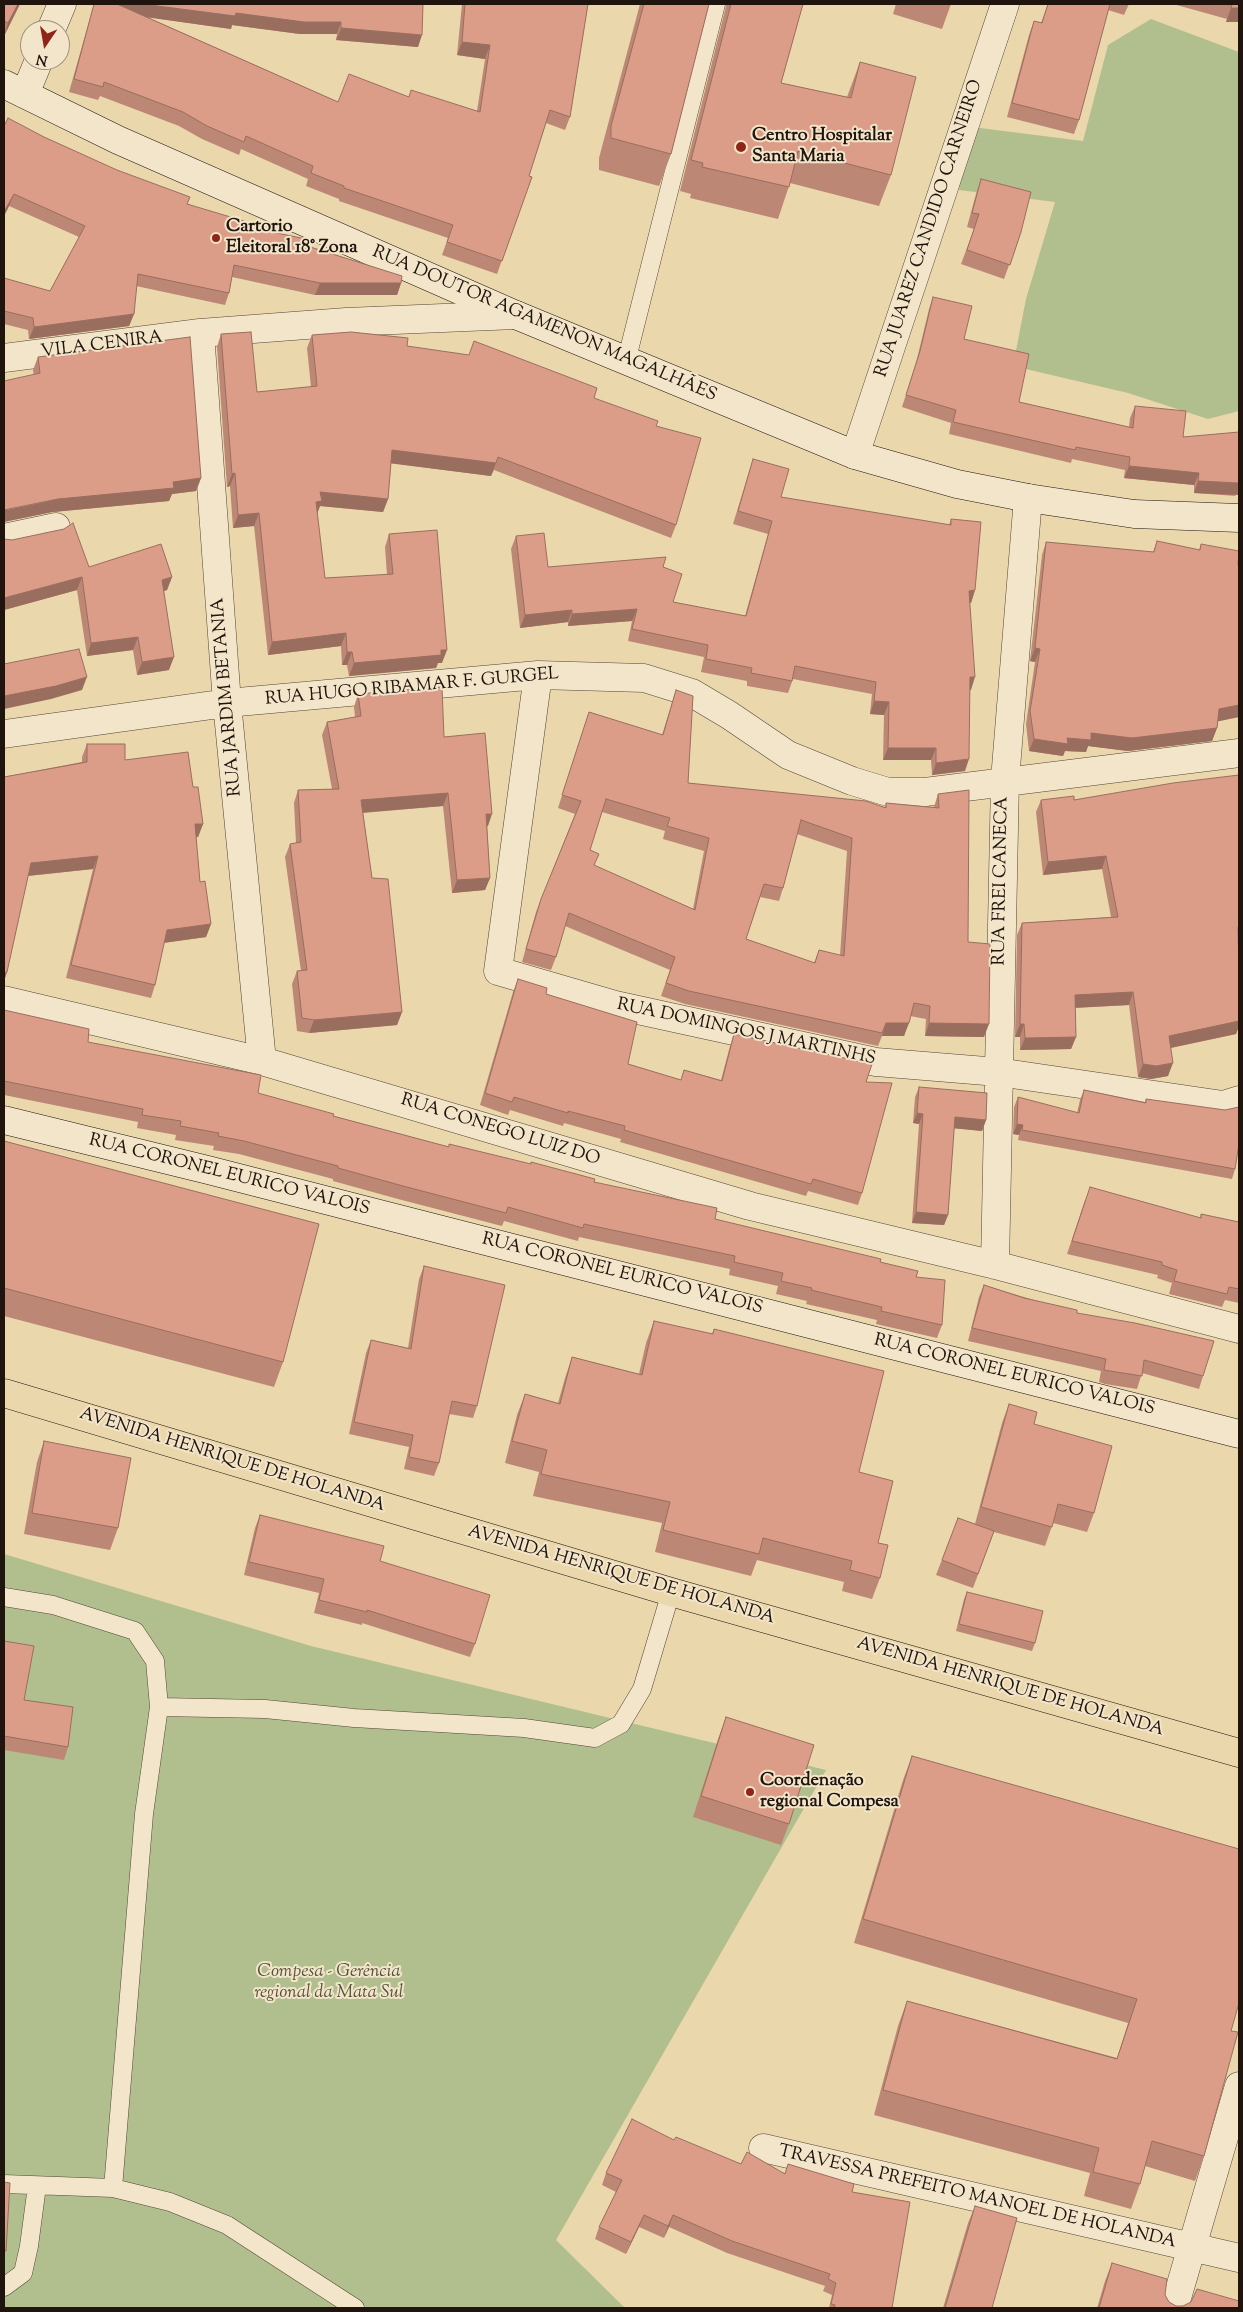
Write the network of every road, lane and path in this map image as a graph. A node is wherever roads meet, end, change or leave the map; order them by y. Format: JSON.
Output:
{"nodes":[{"id":1,"x":62,"y":4,"type":"edge"},
{"id":2,"x":716,"y":4,"type":"edge"},
{"id":3,"x":1005,"y":4,"type":"edge"},
{"id":4,"x":55,"y":20,"type":"edge"},
{"id":5,"x":30,"y":70,"type":"edge"},
{"id":6,"x":14,"y":89,"type":"edge"},
{"id":7,"x":516,"y":315,"type":"junction"},
{"id":8,"x":200,"y":333,"type":"junction"},
{"id":9,"x":4,"y":358,"type":"edge"},
{"id":10,"x":626,"y":362,"type":"junction"},
{"id":11,"x":855,"y":455,"type":"junction"},
{"id":12,"x":1028,"y":498,"type":"junction"},
{"id":13,"x":1239,"y":518,"type":"edge"},
{"id":14,"x":56,"y":527,"type":"dead end"},
{"id":15,"x":4,"y":538,"type":"edge"},
{"id":16,"x":538,"y":675,"type":"junction"},
{"id":17,"x":227,"y":703,"type":"junction"},
{"id":18,"x":4,"y":734,"type":"edge"},
{"id":19,"x":1239,"y":753,"type":"edge"},
{"id":20,"x":1005,"y":780,"type":"junction"},
{"id":21,"x":4,"y":1000,"type":"edge"},
{"id":22,"x":262,"y":1061,"type":"junction"},
{"id":23,"x":998,"y":1072,"type":"junction"},
{"id":24,"x":1239,"y":1100,"type":"edge"},
{"id":25,"x":4,"y":1120,"type":"edge"},
{"id":26,"x":995,"y":1265,"type":"junction"},
{"id":27,"x":1239,"y":1329,"type":"edge"},
{"id":28,"x":4,"y":1393,"type":"edge"},
{"id":29,"x":1239,"y":1434,"type":"edge"},
{"id":30,"x":671,"y":1592,"type":"junction"},
{"id":31,"x":4,"y":1597,"type":"edge"},
{"id":32,"x":159,"y":1707,"type":"junction"},
{"id":33,"x":1239,"y":1752,"type":"edge"},
{"id":34,"x":1239,"y":2086,"type":"edge"},
{"id":35,"x":763,"y":2148,"type":"dead end"},
{"id":36,"x":4,"y":2184,"type":"edge"},
{"id":37,"x":37,"y":2186,"type":"junction"},
{"id":38,"x":113,"y":2188,"type":"junction"},
{"id":39,"x":1192,"y":2247,"type":"junction"},
{"id":40,"x":1239,"y":2258,"type":"edge"},
{"id":41,"x":4,"y":2287,"type":"edge"},
{"id":42,"x":355,"y":2308,"type":"edge"},
{"id":43,"x":1174,"y":2308,"type":"edge"}],
"edges":[{"from":1,"to":4,"type":"street"},
{"from":2,"to":10,"type":"lane"},
{"from":3,"to":11,"type":"street","name":"RUA JUAREZ CANDIDO CARNEIRO"},
{"from":5,"to":6,"type":"street"},
{"from":6,"to":7,"type":"street","name":"RUA DOUTOR AGAMENON MAGALHÃES"},
{"from":7,"to":8,"type":"street","name":"VILA CENIRA"},
{"from":7,"to":10,"type":"street","name":"RUA DOUTOR AGAMENON MAGALHÃES"},
{"from":8,"to":9,"type":"street","name":"VILA CENIRA"},
{"from":8,"to":17,"type":"street","name":"RUA JARDIM BETANIA"},
{"from":10,"to":11,"type":"street","name":"RUA DOUTOR AGAMENON MAGALHÃES"},
{"from":11,"to":12,"type":"street","name":"RUA DOUTOR AGAMENON MAGALHÃES"},
{"from":12,"to":13,"type":"street","name":"RUA DOUTOR AGAMENON MAGALHÃES"},
{"from":12,"to":20,"type":"street","name":"RUA FREI CANECA"},
{"from":14,"to":15,"type":"street"},
{"from":16,"to":17,"type":"street","name":"RUA HUGO RIBAMAR F. GURGEL"},
{"from":16,"to":20,"type":"street","name":"RUA HUGO RIBAMAR F. GURGEL"},
{"from":16,"to":23,"type":"street","name":"RUA DOMINGOS J MARTINHS"},
{"from":17,"to":18,"type":"street","name":"RUA HUGO RIBAMAR F. GURGEL"},
{"from":17,"to":22,"type":"street","name":"RUA JARDIM BETANIA"},
{"from":19,"to":20,"type":"street","name":"RUA HUGO RIBAMAR F. GURGEL"},
{"from":20,"to":23,"type":"street","name":"RUA FREI CANECA"},
{"from":21,"to":22,"type":"street","name":"RUA CONEGO LUIZ DO"},
{"from":22,"to":26,"type":"street","name":"RUA CONEGO LUIZ DO"},
{"from":23,"to":24,"type":"street","name":"RUA DOMINGOS J MARTINHS"},
{"from":23,"to":26,"type":"street","name":"RUA FREI CANECA"},
{"from":25,"to":29,"type":"street","name":"RUA CORONEL EURICO VALOIS"},
{"from":26,"to":27,"type":"street","name":"RUA CONEGO LUIZ DO"},
{"from":28,"to":30,"type":"main road","name":"AVENIDA HENRIQUE DE HOLANDA"},
{"from":30,"to":32,"type":"lane"},
{"from":30,"to":33,"type":"main road","name":"AVENIDA HENRIQUE DE HOLANDA"},
{"from":31,"to":32,"type":"lane"},
{"from":32,"to":38,"type":"lane"},
{"from":34,"to":39,"type":"street"},
{"from":35,"to":39,"type":"street","name":"TRAVESSA PREFEITO MANOEL DE HOLANDA"},
{"from":36,"to":37,"type":"lane"},
{"from":37,"to":38,"type":"lane"},
{"from":37,"to":41,"type":"lane"},
{"from":38,"to":42,"type":"lane"},
{"from":39,"to":40,"type":"street","name":"TRAVESSA PREFEITO MANOEL DE HOLANDA"},
{"from":39,"to":43,"type":"street"}]}
